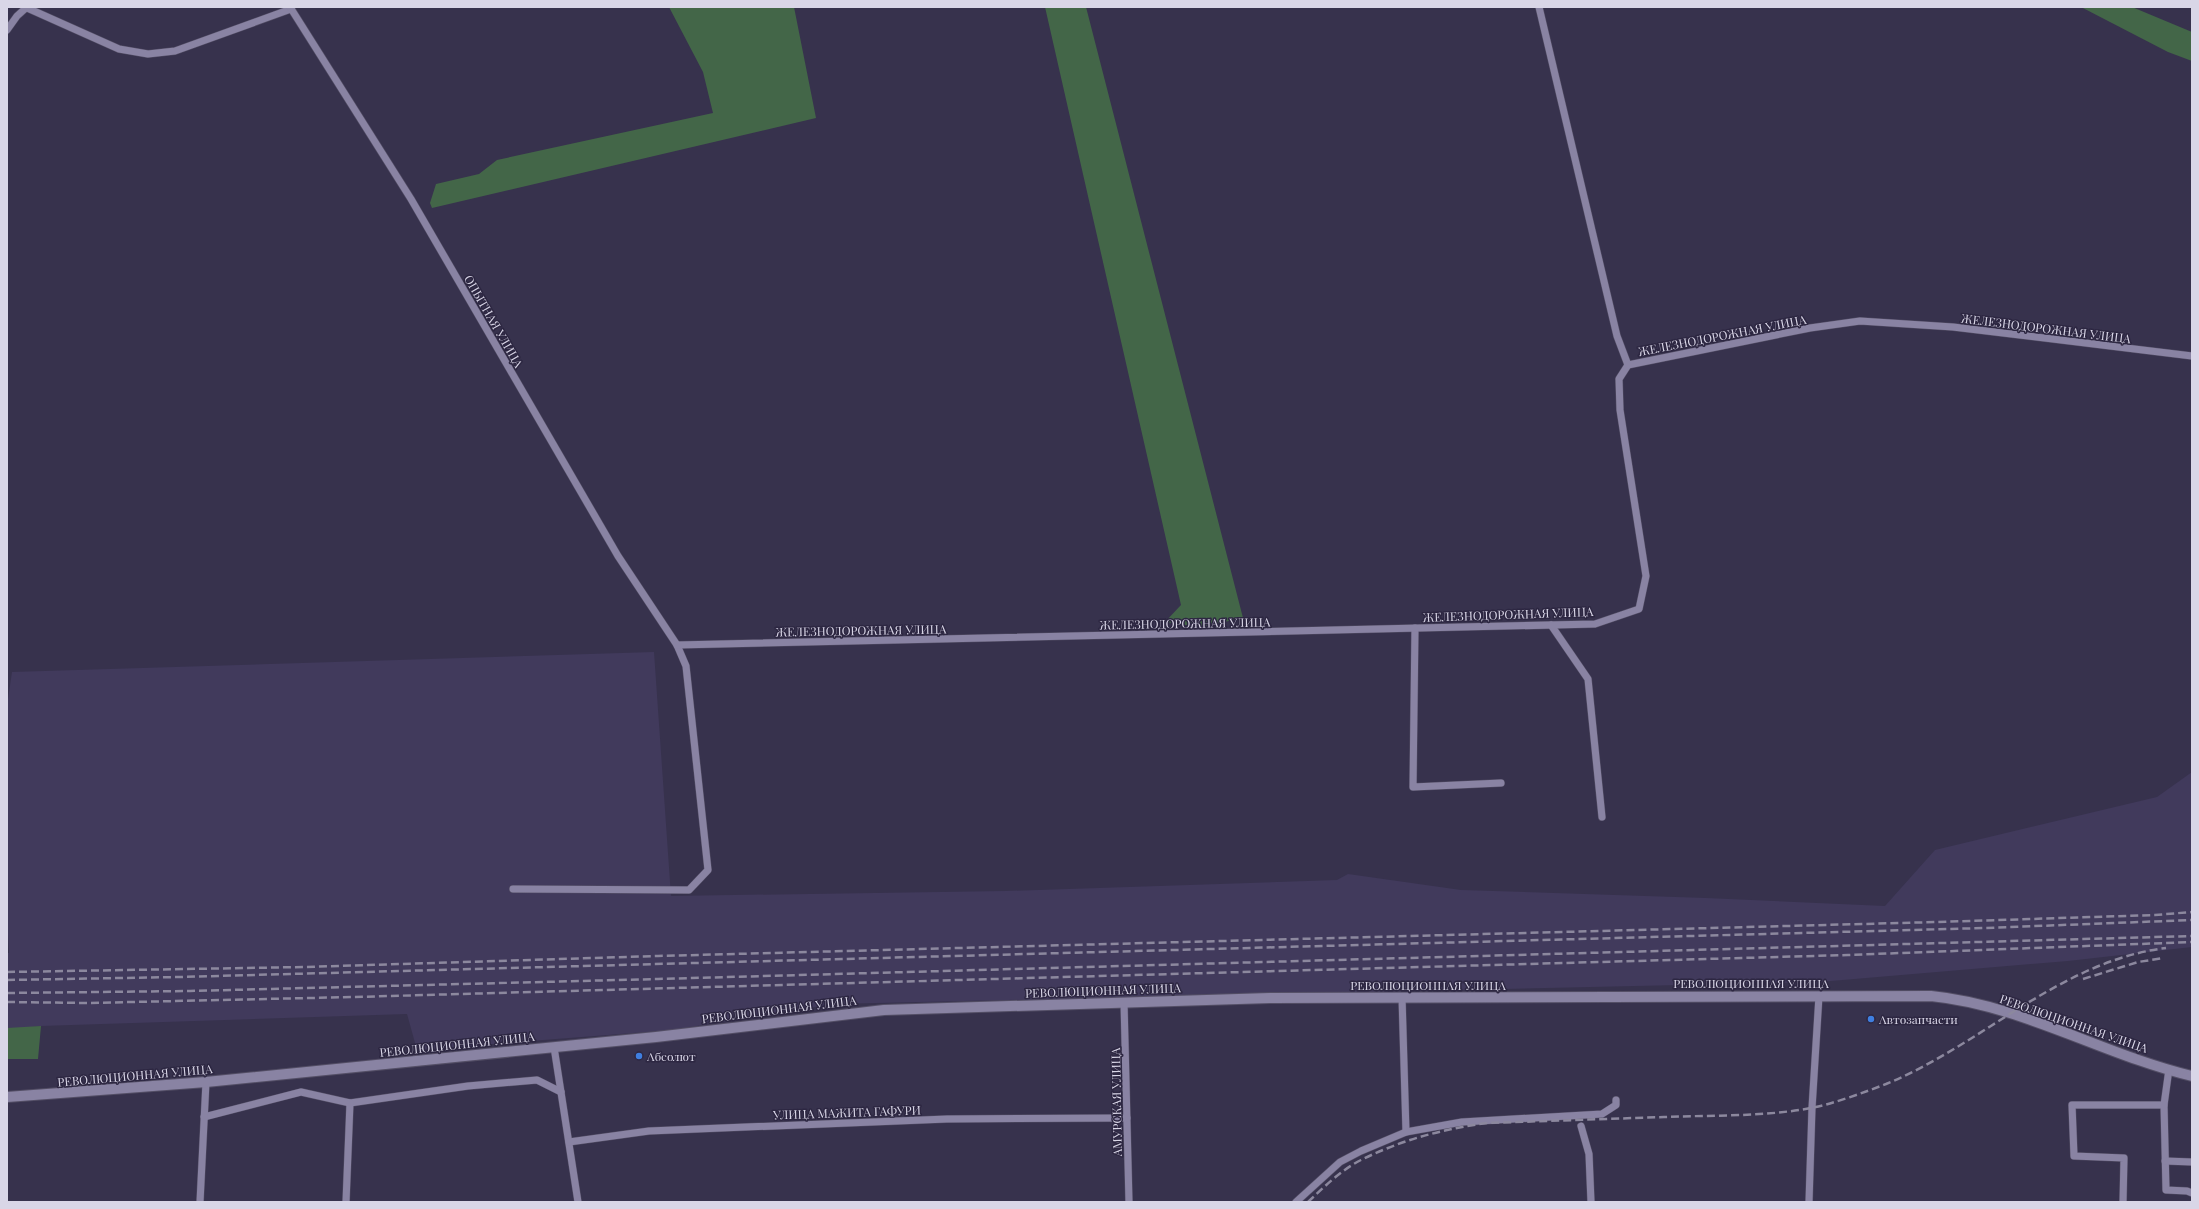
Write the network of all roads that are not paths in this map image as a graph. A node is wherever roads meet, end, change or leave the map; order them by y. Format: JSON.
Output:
{"nodes":[{"id":1,"x":26,"y":7,"type":"edge"},
{"id":2,"x":1539,"y":7,"type":"edge"},
{"id":3,"x":290,"y":8,"type":"edge"},
{"id":4,"x":7,"y":30,"type":"edge"},
{"id":5,"x":2192,"y":356,"type":"edge"},
{"id":6,"x":1628,"y":365,"type":"junction"},
{"id":7,"x":1550,"y":625,"type":"junction"},
{"id":8,"x":1415,"y":628,"type":"junction"},
{"id":9,"x":677,"y":646,"type":"junction"},
{"id":10,"x":1501,"y":783,"type":"dead end"},
{"id":11,"x":1602,"y":817,"type":"dead end"},
{"id":12,"x":514,"y":889,"type":"dead end"},
{"id":13,"x":1819,"y":996,"type":"junction"},
{"id":14,"x":1402,"y":998,"type":"junction"},
{"id":15,"x":1124,"y":1002,"type":"junction"},
{"id":16,"x":554,"y":1047,"type":"junction"},
{"id":17,"x":2169,"y":1069,"type":"junction"},
{"id":18,"x":2192,"y":1076,"type":"edge"},
{"id":19,"x":206,"y":1082,"type":"junction"},
{"id":20,"x":561,"y":1092,"type":"junction"},
{"id":21,"x":7,"y":1097,"type":"edge"},
{"id":22,"x":1616,"y":1100,"type":"dead end"},
{"id":23,"x":350,"y":1103,"type":"junction"},
{"id":24,"x":2164,"y":1105,"type":"junction"},
{"id":25,"x":204,"y":1117,"type":"junction"},
{"id":26,"x":1127,"y":1118,"type":"junction"},
{"id":27,"x":1581,"y":1126,"type":"dead end"},
{"id":28,"x":1406,"y":1132,"type":"junction"},
{"id":29,"x":569,"y":1142,"type":"junction"},
{"id":30,"x":2165,"y":1161,"type":"junction"},
{"id":31,"x":2192,"y":1162,"type":"edge"},
{"id":32,"x":2192,"y":1194,"type":"edge"},
{"id":33,"x":200,"y":1202,"type":"edge"},
{"id":34,"x":346,"y":1202,"type":"edge"},
{"id":35,"x":578,"y":1202,"type":"edge"},
{"id":36,"x":1129,"y":1202,"type":"edge"},
{"id":37,"x":1296,"y":1202,"type":"edge"},
{"id":38,"x":1591,"y":1202,"type":"edge"},
{"id":39,"x":1809,"y":1202,"type":"edge"},
{"id":40,"x":2123,"y":1202,"type":"edge"}],
"edges":[{"from":1,"to":3,"type":"street","name":"ОПЫТНАЯ УЛИЦА"},
{"from":1,"to":4,"type":"street","name":"ОПЫТНАЯ УЛИЦА"},
{"from":2,"to":6,"type":"street"},
{"from":3,"to":9,"type":"street","name":"ОПЫТНАЯ УЛИЦА"},
{"from":5,"to":6,"type":"street","name":"ЖЕЛЕЗНОДОРОЖНАЯ УЛИЦА"},
{"from":6,"to":7,"type":"street","name":"ЖЕЛЕЗНОДОРОЖНАЯ УЛИЦА"},
{"from":7,"to":8,"type":"street","name":"ЖЕЛЕЗНОДОРОЖНАЯ УЛИЦА"},
{"from":7,"to":11,"type":"street"},
{"from":8,"to":9,"type":"street","name":"ЖЕЛЕЗНОДОРОЖНАЯ УЛИЦА"},
{"from":8,"to":10,"type":"street"},
{"from":9,"to":12,"type":"street","name":"ОПЫТНАЯ УЛИЦА"},
{"from":13,"to":14,"type":"main road","name":"РЕВОЛЮЦИОННАЯ УЛИЦА"},
{"from":13,"to":17,"type":"main road","name":"РЕВОЛЮЦИОННАЯ УЛИЦА"},
{"from":13,"to":39,"type":"street"},
{"from":14,"to":15,"type":"main road","name":"РЕВОЛЮЦИОННАЯ УЛИЦА"},
{"from":14,"to":28,"type":"street"},
{"from":15,"to":16,"type":"main road","name":"РЕВОЛЮЦИОННАЯ УЛИЦА"},
{"from":15,"to":26,"type":"street","name":"АМУРСКАЯ УЛИЦА"},
{"from":16,"to":19,"type":"main road","name":"РЕВОЛЮЦИОННАЯ УЛИЦА"},
{"from":16,"to":20,"type":"street"},
{"from":17,"to":18,"type":"main road","name":"РЕВОЛЮЦИОННАЯ УЛИЦА"},
{"from":17,"to":24,"type":"street"},
{"from":19,"to":21,"type":"main road","name":"РЕВОЛЮЦИОННАЯ УЛИЦА"},
{"from":19,"to":25,"type":"street"},
{"from":20,"to":23,"type":"street"},
{"from":20,"to":29,"type":"street"},
{"from":22,"to":28,"type":"street"},
{"from":23,"to":25,"type":"street"},
{"from":23,"to":34,"type":"street"},
{"from":24,"to":30,"type":"street"},
{"from":24,"to":40,"type":"street"},
{"from":25,"to":33,"type":"street"},
{"from":26,"to":29,"type":"street","name":"УЛИЦА МАЖИТА ГАФУРИ"},
{"from":26,"to":36,"type":"street","name":"АМУРСКАЯ УЛИЦА"},
{"from":27,"to":38,"type":"street"},
{"from":28,"to":37,"type":"street"},
{"from":29,"to":35,"type":"street"},
{"from":30,"to":31,"type":"street"},
{"from":30,"to":32,"type":"street"}]}
